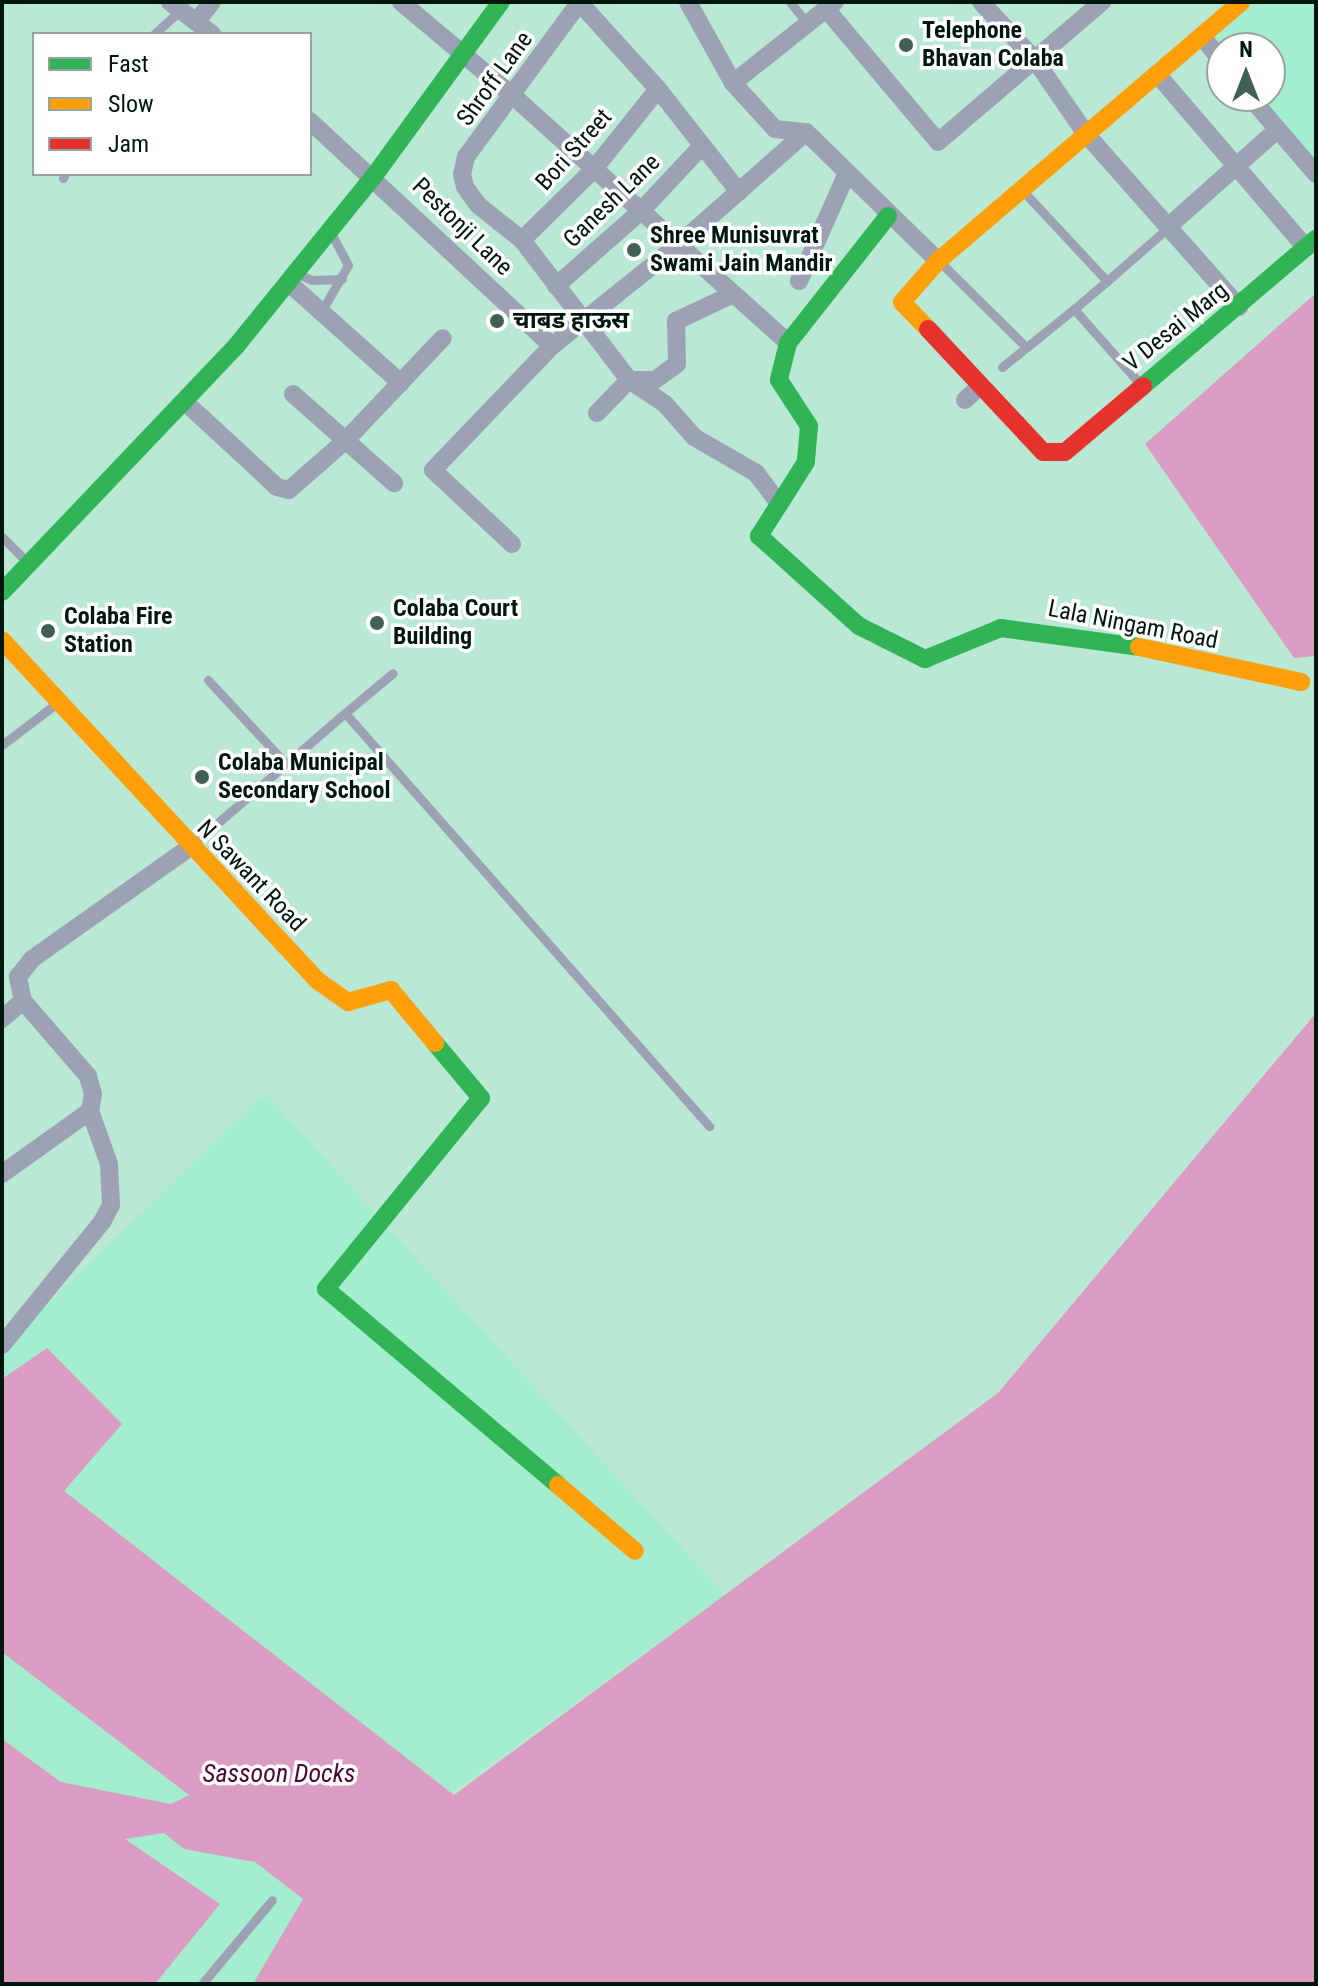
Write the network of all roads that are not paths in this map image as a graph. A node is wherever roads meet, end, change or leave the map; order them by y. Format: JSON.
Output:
{"nodes":[{"id":1,"x":212,"y":2,"type":"edge"},
{"id":2,"x":401,"y":2,"type":"edge"},
{"id":3,"x":501,"y":2,"type":"edge"},
{"id":4,"x":579,"y":2,"type":"edge"},
{"id":5,"x":688,"y":2,"type":"edge"},
{"id":6,"x":790,"y":2,"type":"edge"},
{"id":7,"x":981,"y":2,"type":"edge"},
{"id":8,"x":1102,"y":2,"type":"edge"},
{"id":9,"x":1241,"y":2,"type":"edge"},
{"id":10,"x":175,"y":6,"type":"edge"},
{"id":11,"x":831,"y":6,"type":"edge"},
{"id":12,"x":197,"y":21,"type":"junction"},
{"id":13,"x":808,"y":24,"type":"junction"},
{"id":14,"x":156,"y":32,"type":"edge"},
{"id":15,"x":210,"y":32,"type":"edge"},
{"id":16,"x":1202,"y":36,"type":"junction"},
{"id":17,"x":1206,"y":41,"type":"edge"},
{"id":18,"x":463,"y":53,"type":"junction"},
{"id":19,"x":1035,"y":60,"type":"junction"},
{"id":20,"x":1157,"y":74,"type":"junction"},
{"id":21,"x":733,"y":83,"type":"junction"},
{"id":22,"x":658,"y":89,"type":"junction"},
{"id":23,"x":512,"y":95,"type":"junction"},
{"id":24,"x":1262,"y":112,"type":"edge"},
{"id":25,"x":312,"y":123,"type":"edge"},
{"id":26,"x":1277,"y":130,"type":"junction"},
{"id":27,"x":806,"y":132,"type":"junction"},
{"id":28,"x":1086,"y":134,"type":"junction"},
{"id":29,"x":700,"y":148,"type":"junction"},
{"id":30,"x":1236,"y":166,"type":"junction"},
{"id":31,"x":594,"y":169,"type":"junction"},
{"id":32,"x":847,"y":173,"type":"junction"},
{"id":33,"x":1316,"y":174,"type":"edge"},
{"id":34,"x":374,"y":176,"type":"junction"},
{"id":35,"x":1023,"y":191,"type":"junction"},
{"id":36,"x":739,"y":192,"type":"junction"},
{"id":37,"x":641,"y":211,"type":"junction"},
{"id":38,"x":888,"y":216,"type":"junction"},
{"id":39,"x":1170,"y":225,"type":"junction"},
{"id":40,"x":330,"y":231,"type":"junction"},
{"id":41,"x":522,"y":240,"type":"junction"},
{"id":42,"x":1311,"y":244,"type":"edge"},
{"id":43,"x":678,"y":245,"type":"junction"},
{"id":44,"x":938,"y":261,"type":"junction"},
{"id":45,"x":292,"y":278,"type":"junction"},
{"id":46,"x":342,"y":279,"type":"junction"},
{"id":47,"x":799,"y":281,"type":"dead end"},
{"id":48,"x":1107,"y":281,"type":"junction"},
{"id":49,"x":556,"y":286,"type":"junction"},
{"id":50,"x":733,"y":294,"type":"junction"},
{"id":51,"x":1239,"y":307,"type":"junction"},
{"id":52,"x":1074,"y":309,"type":"junction"},
{"id":53,"x":321,"y":312,"type":"junction"},
{"id":54,"x":582,"y":319,"type":"junction"},
{"id":55,"x":443,"y":338,"type":"dead end"},
{"id":56,"x":788,"y":343,"type":"junction"},
{"id":57,"x":552,"y":346,"type":"junction"},
{"id":58,"x":1026,"y":347,"type":"junction"},
{"id":59,"x":1002,"y":367,"type":"dead end"},
{"id":60,"x":629,"y":380,"type":"junction"},
{"id":61,"x":401,"y":383,"type":"junction"},
{"id":62,"x":1141,"y":385,"type":"junction"},
{"id":63,"x":293,"y":394,"type":"dead end"},
{"id":64,"x":185,"y":402,"type":"junction"},
{"id":65,"x":597,"y":413,"type":"dead end"},
{"id":66,"x":347,"y":439,"type":"junction"},
{"id":67,"x":394,"y":483,"type":"dead end"},
{"id":68,"x":779,"y":504,"type":"junction"},
{"id":69,"x":2,"y":537,"type":"edge"},
{"id":70,"x":512,"y":544,"type":"dead end"},
{"id":71,"x":30,"y":566,"type":"junction"},
{"id":72,"x":2,"y":592,"type":"edge"},
{"id":73,"x":2,"y":640,"type":"edge"},
{"id":74,"x":393,"y":673,"type":"dead end"},
{"id":75,"x":208,"y":680,"type":"dead end"},
{"id":76,"x":1301,"y":682,"type":"dead end"},
{"id":77,"x":57,"y":703,"type":"junction"},
{"id":78,"x":345,"y":713,"type":"junction"},
{"id":79,"x":2,"y":745,"type":"edge"},
{"id":80,"x":286,"y":764,"type":"junction"},
{"id":81,"x":190,"y":847,"type":"junction"},
{"id":82,"x":23,"y":1001,"type":"junction"},
{"id":83,"x":2,"y":1019,"type":"edge"},
{"id":84,"x":90,"y":1111,"type":"junction"},
{"id":85,"x":709,"y":1126,"type":"dead end"},
{"id":86,"x":2,"y":1174,"type":"edge"},
{"id":87,"x":2,"y":1345,"type":"edge"},
{"id":88,"x":635,"y":1551,"type":"dead end"},
{"id":89,"x":272,"y":1900,"type":"dead end"},
{"id":90,"x":202,"y":1984,"type":"edge"}],
"edges":[{"from":1,"to":12,"type":"street"},
{"from":2,"to":18,"type":"street"},
{"from":3,"to":18,"type":"street"},
{"from":4,"to":22,"type":"street"},
{"from":4,"to":23,"type":"street","name":"Shroff Lane"},
{"from":5,"to":21,"type":"street"},
{"from":6,"to":13,"type":"lane"},
{"from":7,"to":19,"type":"street"},
{"from":8,"to":19,"type":"street"},
{"from":9,"to":16,"type":"street"},
{"from":10,"to":12,"type":"street"},
{"from":10,"to":14,"type":"lane"},
{"from":11,"to":13,"type":"street"},
{"from":11,"to":19,"type":"street"},
{"from":12,"to":15,"type":"street"},
{"from":13,"to":21,"type":"street"},
{"from":16,"to":17,"type":"street"},
{"from":16,"to":20,"type":"street"},
{"from":18,"to":23,"type":"street"},
{"from":18,"to":34,"type":"street"},
{"from":19,"to":28,"type":"street"},
{"from":20,"to":28,"type":"street"},
{"from":20,"to":30,"type":"street"},
{"from":21,"to":27,"type":"street"},
{"from":22,"to":29,"type":"street"},
{"from":22,"to":31,"type":"street","name":"Bori Street"},
{"from":23,"to":31,"type":"street"},
{"from":23,"to":41,"type":"street","name":"Shroff Lane"},
{"from":24,"to":26,"type":"street"},
{"from":25,"to":34,"type":"street","name":"Pestonji Lane"},
{"from":26,"to":30,"type":"street"},
{"from":26,"to":33,"type":"street"},
{"from":27,"to":32,"type":"street"},
{"from":27,"to":36,"type":"street"},
{"from":28,"to":35,"type":"street"},
{"from":28,"to":39,"type":"street"},
{"from":29,"to":36,"type":"street"},
{"from":29,"to":37,"type":"street","name":"Ganesh Lane"},
{"from":30,"to":39,"type":"street"},
{"from":30,"to":42,"type":"street"},
{"from":31,"to":37,"type":"street"},
{"from":31,"to":41,"type":"street","name":"Bori Street"},
{"from":32,"to":38,"type":"street"},
{"from":32,"to":47,"type":"street"},
{"from":34,"to":40,"type":"street"},
{"from":34,"to":57,"type":"street","name":"Pestonji Lane"},
{"from":35,"to":44,"type":"street"},
{"from":35,"to":48,"type":"lane"},
{"from":36,"to":43,"type":"street"},
{"from":37,"to":43,"type":"street"},
{"from":37,"to":49,"type":"street","name":"Ganesh Lane"},
{"from":38,"to":44,"type":"street"},
{"from":38,"to":56,"type":"street","name":"Lala Ningam Road"},
{"from":39,"to":48,"type":"lane"},
{"from":39,"to":51,"type":"street"},
{"from":40,"to":45,"type":"street"},
{"from":40,"to":46,"type":"lane"},
{"from":41,"to":49,"type":"street"},
{"from":42,"to":51,"type":"street","name":"V Desai Marg"},
{"from":43,"to":50,"type":"street"},
{"from":43,"to":54,"type":"street"},
{"from":44,"to":58,"type":"lane"},
{"from":44,"to":62,"type":"street","name":"V Desai Marg"},
{"from":45,"to":46,"type":"lane"},
{"from":45,"to":53,"type":"street"},
{"from":45,"to":64,"type":"street"},
{"from":46,"to":53,"type":"lane"},
{"from":48,"to":52,"type":"lane"},
{"from":49,"to":54,"type":"street"},
{"from":50,"to":56,"type":"street"},
{"from":50,"to":60,"type":"street"},
{"from":51,"to":62,"type":"street","name":"V Desai Marg"},
{"from":52,"to":58,"type":"lane"},
{"from":52,"to":62,"type":"lane"},
{"from":53,"to":61,"type":"street"},
{"from":54,"to":57,"type":"street"},
{"from":54,"to":60,"type":"street"},
{"from":55,"to":61,"type":"street"},
{"from":56,"to":68,"type":"street","name":"Lala Ningam Road"},
{"from":57,"to":70,"type":"street"},
{"from":58,"to":59,"type":"lane"},
{"from":60,"to":65,"type":"street"},
{"from":60,"to":68,"type":"street"},
{"from":61,"to":66,"type":"street"},
{"from":63,"to":66,"type":"street"},
{"from":64,"to":66,"type":"street"},
{"from":64,"to":71,"type":"street"},
{"from":66,"to":67,"type":"street"},
{"from":68,"to":76,"type":"street","name":"Lala Ningam Road"},
{"from":69,"to":71,"type":"lane"},
{"from":71,"to":72,"type":"street"},
{"from":73,"to":77,"type":"street","name":"N Sawant Road"},
{"from":74,"to":78,"type":"lane"},
{"from":75,"to":80,"type":"lane"},
{"from":77,"to":79,"type":"lane"},
{"from":77,"to":81,"type":"street","name":"N Sawant Road"},
{"from":78,"to":80,"type":"lane"},
{"from":78,"to":85,"type":"lane"},
{"from":80,"to":81,"type":"lane"},
{"from":81,"to":82,"type":"street"},
{"from":81,"to":88,"type":"street","name":"N Sawant Road"},
{"from":82,"to":83,"type":"street"},
{"from":82,"to":84,"type":"street"},
{"from":84,"to":86,"type":"street"},
{"from":84,"to":87,"type":"street"},
{"from":89,"to":90,"type":"lane"}]}
